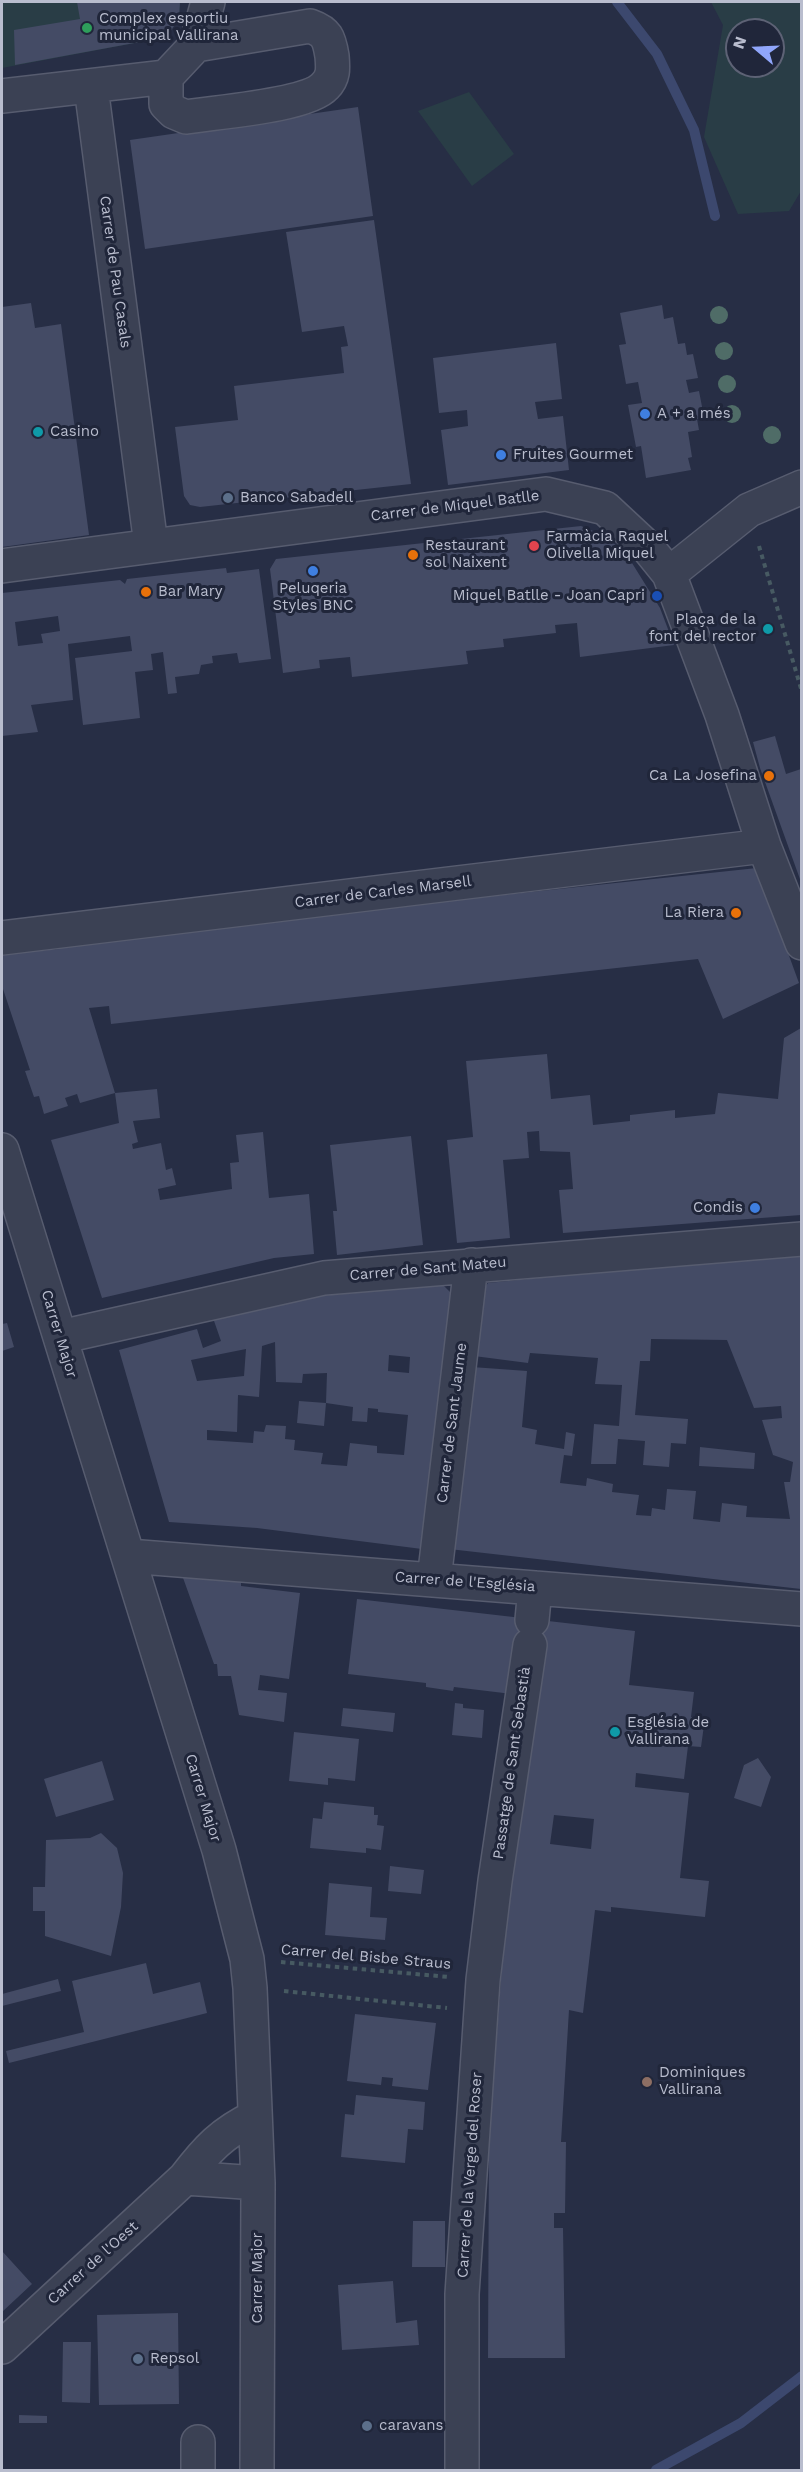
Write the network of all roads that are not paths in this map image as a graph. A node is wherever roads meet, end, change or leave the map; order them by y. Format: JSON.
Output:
{"nodes":[{"id":1,"x":208,"y":3,"type":"edge"},
{"id":2,"x":196,"y":45,"type":"junction"},
{"id":3,"x":166,"y":77,"type":"junction"},
{"id":4,"x":91,"y":87,"type":"junction"},
{"id":5,"x":2,"y":96,"type":"edge"},
{"id":6,"x":801,"y":487,"type":"edge"},
{"id":7,"x":152,"y":545,"type":"junction"},
{"id":8,"x":2,"y":566,"type":"edge"},
{"id":9,"x":669,"y":574,"type":"junction"},
{"id":10,"x":764,"y":846,"type":"junction"},
{"id":11,"x":2,"y":938,"type":"edge"},
{"id":12,"x":801,"y":943,"type":"edge"},
{"id":13,"x":2,"y":1150,"type":"edge"},
{"id":14,"x":801,"y":1239,"type":"edge"},
{"id":15,"x":471,"y":1265,"type":"junction"},
{"id":16,"x":60,"y":1337,"type":"junction"},
{"id":17,"x":128,"y":1557,"type":"junction"},
{"id":18,"x":434,"y":1580,"type":"junction"},
{"id":19,"x":535,"y":1588,"type":"junction"},
{"id":20,"x":801,"y":1609,"type":"edge"},
{"id":21,"x":495,"y":1881,"type":"joint"},
{"id":22,"x":255,"y":2116,"type":"junction"},
{"id":23,"x":185,"y":2178,"type":"junction"},
{"id":24,"x":258,"y":2183,"type":"junction"},
{"id":25,"x":2,"y":2347,"type":"edge"},
{"id":26,"x":257,"y":2470,"type":"edge"},
{"id":27,"x":462,"y":2470,"type":"edge"}],
"edges":[{"from":1,"to":2,"type":"street"},
{"from":2,"to":3,"type":"street"},
{"from":2,"to":3,"type":"street"},
{"from":3,"to":4,"type":"street"},
{"from":4,"to":5,"type":"street"},
{"from":4,"to":7,"type":"street","name":"Carrer de Pau Casals"},
{"from":6,"to":9,"type":"street"},
{"from":7,"to":8,"type":"street","name":"Carrer de Miquel Batlle"},
{"from":7,"to":9,"type":"street","name":"Carrer de Miquel Batlle"},
{"from":9,"to":10,"type":"street","name":"Carrer de Miquel Batlle"},
{"from":10,"to":11,"type":"street","name":"Carrer de Carles Marsell"},
{"from":10,"to":12,"type":"street","name":"Carrer de Miquel Batlle"},
{"from":13,"to":16,"type":"street","name":"Carrer Major"},
{"from":14,"to":15,"type":"street","name":"Carrer de Sant Mateu"},
{"from":15,"to":16,"type":"street","name":"Carrer de Sant Mateu"},
{"from":15,"to":18,"type":"street","name":"Carrer de Sant Jaume"},
{"from":16,"to":17,"type":"street","name":"Carrer Major"},
{"from":17,"to":18,"type":"street","name":"Carrer de l'Església"},
{"from":17,"to":22,"type":"street","name":"Carrer Major"},
{"from":18,"to":19,"type":"street","name":"Carrer de l'Església"},
{"from":19,"to":20,"type":"street","name":"Carrer de l'Església"},
{"from":19,"to":21,"type":"street","name":"Passatge de Sant Sebastià"},
{"from":21,"to":27,"type":"street","name":"Carrer de la Verge del Roser"},
{"from":22,"to":23,"type":"street","name":"Carrer de l'Oest"},
{"from":22,"to":24,"type":"street","name":"Carrer Major"},
{"from":23,"to":24,"type":"street"},
{"from":23,"to":25,"type":"street","name":"Carrer de l'Oest"},
{"from":24,"to":26,"type":"street","name":"Carrer Major"}]}
